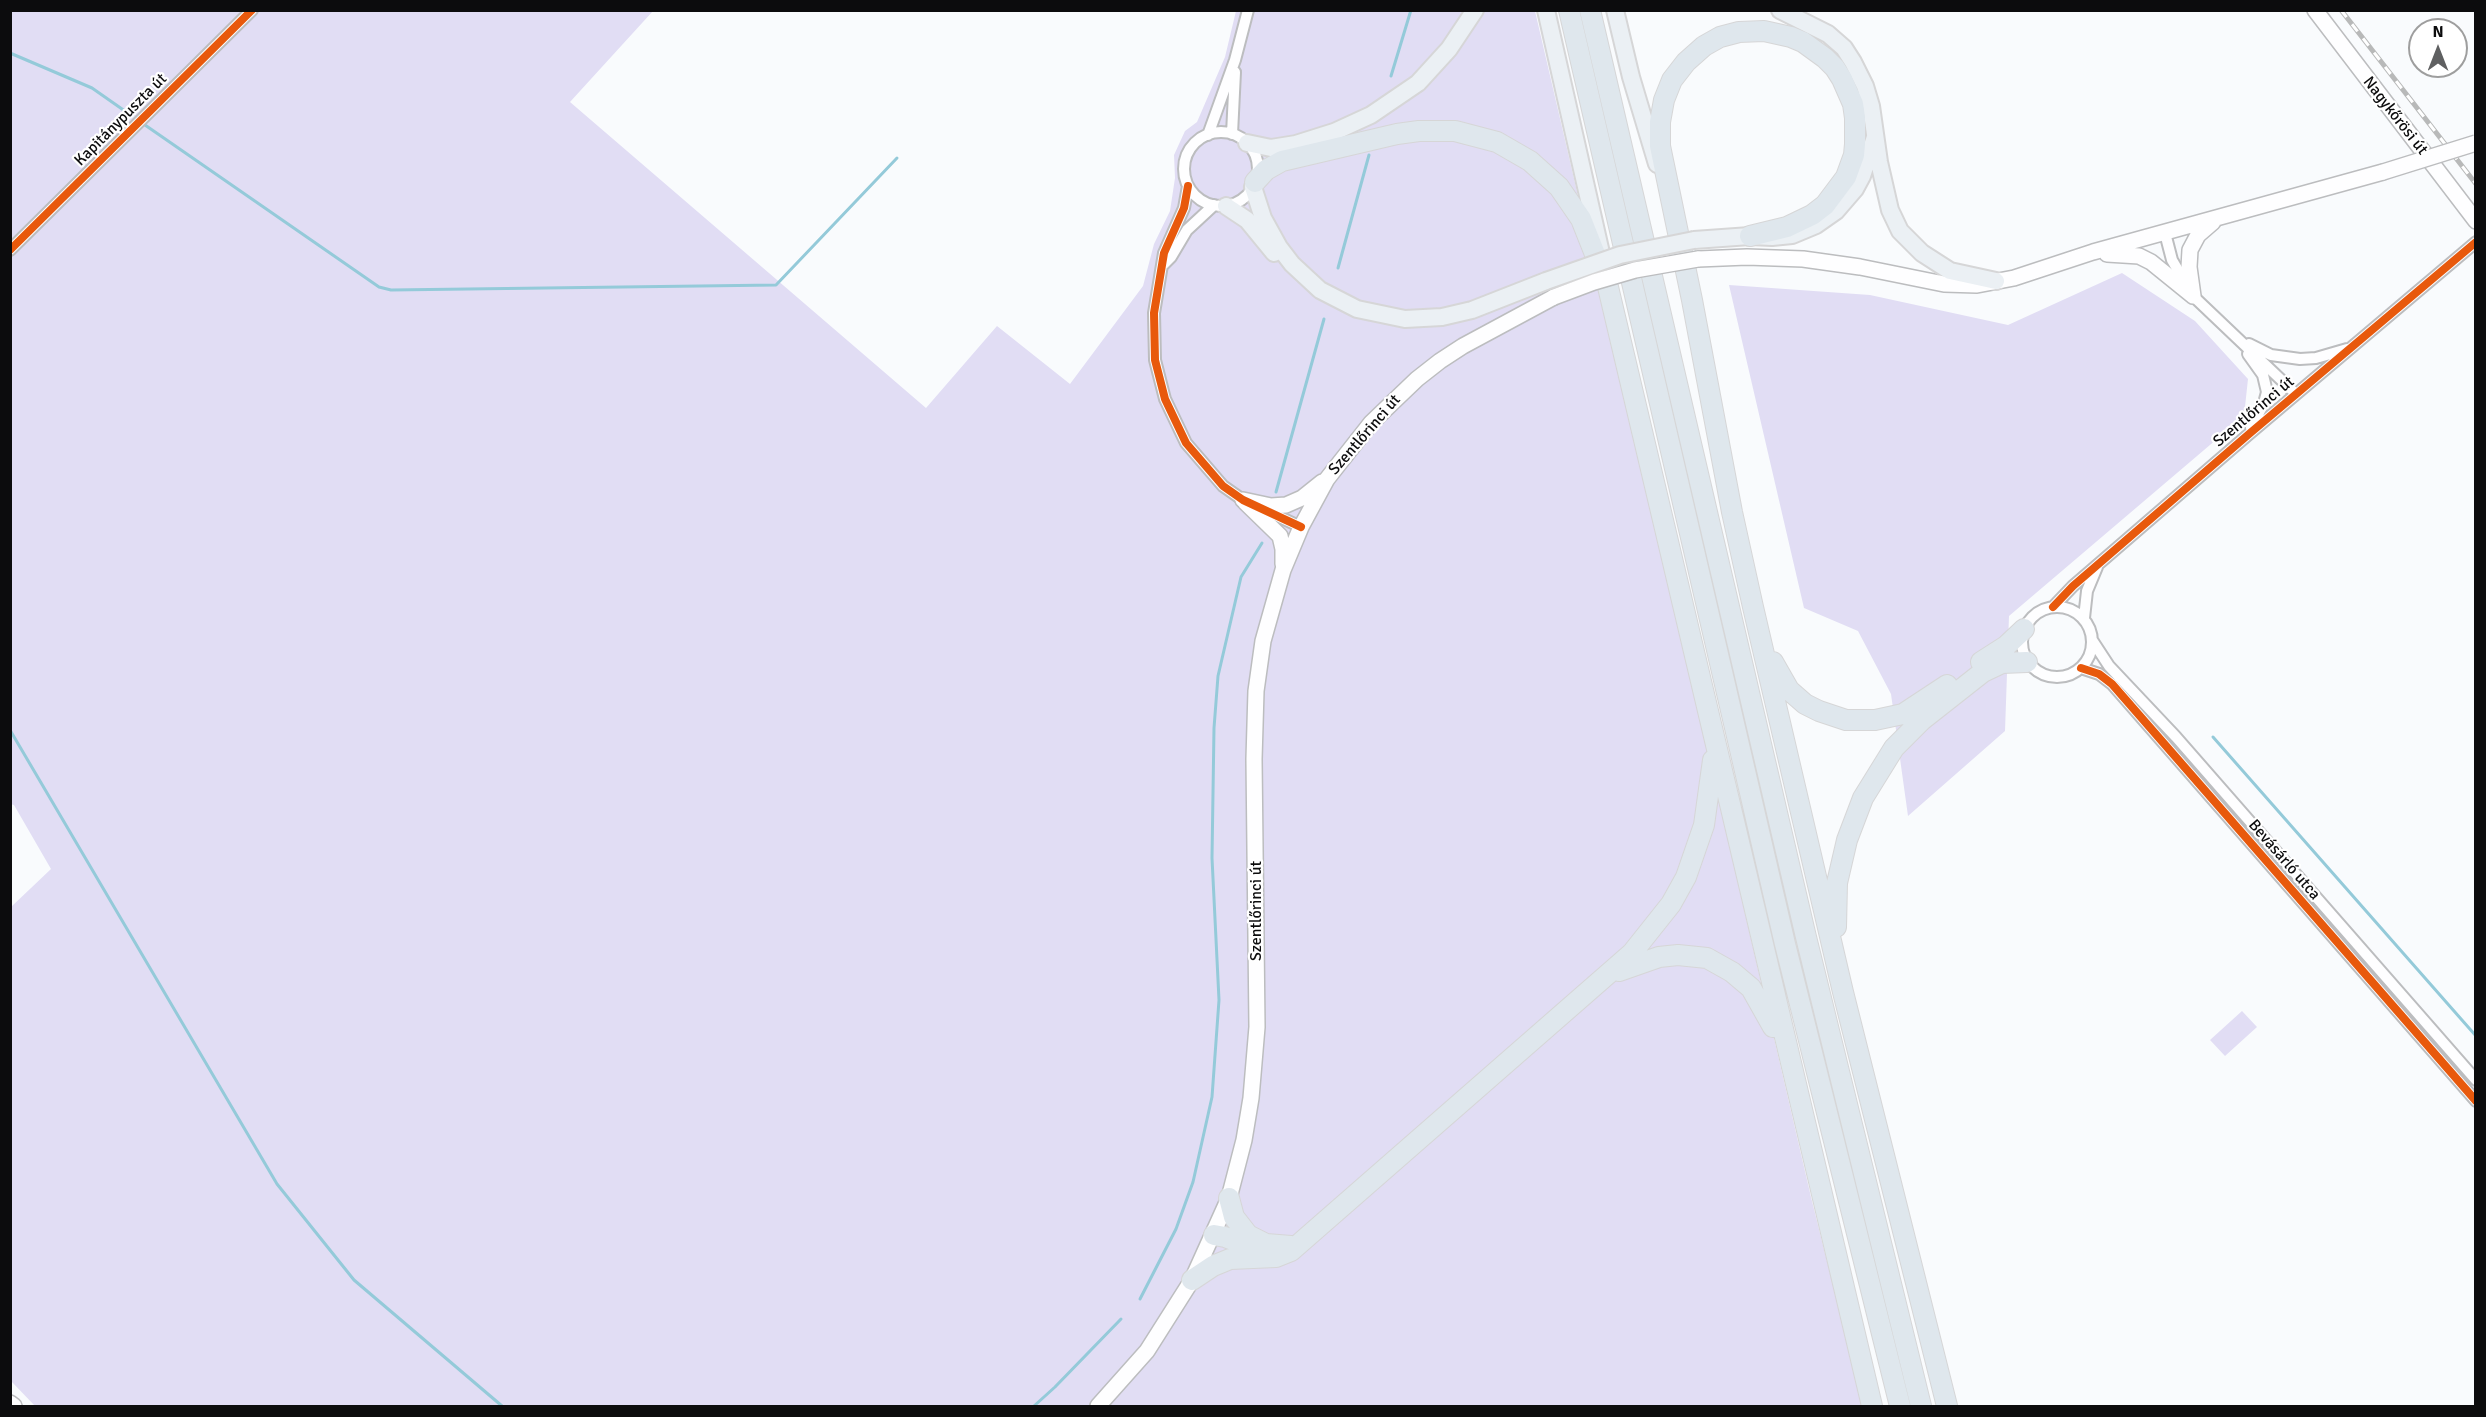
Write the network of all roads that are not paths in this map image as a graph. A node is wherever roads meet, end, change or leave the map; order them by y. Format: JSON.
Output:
{"nodes":[{"id":1,"x":252,"y":10,"type":"edge"},
{"id":2,"x":1248,"y":10,"type":"edge"},
{"id":3,"x":1475,"y":10,"type":"edge"},
{"id":4,"x":1546,"y":10,"type":"edge"},
{"id":5,"x":1569,"y":10,"type":"edge"},
{"id":6,"x":1590,"y":10,"type":"edge"},
{"id":7,"x":1615,"y":10,"type":"edge"},
{"id":8,"x":1780,"y":10,"type":"edge"},
{"id":9,"x":2315,"y":10,"type":"edge"},
{"id":10,"x":1235,"y":60,"type":"junction"},
{"id":11,"x":1232,"y":134,"type":"junction"},
{"id":12,"x":1208,"y":135,"type":"junction"},
{"id":13,"x":1876,"y":135,"type":"junction"},
{"id":14,"x":1247,"y":143,"type":"junction"},
{"id":15,"x":2475,"y":143,"type":"edge"},
{"id":16,"x":1254,"y":185,"type":"junction"},
{"id":17,"x":1188,"y":186,"type":"junction"},
{"id":18,"x":1220,"y":205,"type":"junction"},
{"id":19,"x":2224,"y":216,"type":"junction"},
{"id":20,"x":2475,"y":221,"type":"edge"},
{"id":21,"x":1674,"y":222,"type":"junction"},
{"id":22,"x":2164,"y":232,"type":"junction"},
{"id":23,"x":1750,"y":236,"type":"junction"},
{"id":24,"x":2475,"y":242,"type":"edge"},
{"id":25,"x":10,"y":250,"type":"edge"},
{"id":26,"x":2092,"y":252,"type":"junction"},
{"id":27,"x":1292,"y":264,"type":"junction"},
{"id":28,"x":1163,"y":265,"type":"junction"},
{"id":29,"x":1996,"y":281,"type":"junction"},
{"id":30,"x":1608,"y":288,"type":"junction"},
{"id":31,"x":2193,"y":296,"type":"junction"},
{"id":32,"x":2241,"y":340,"type":"junction"},
{"id":33,"x":2350,"y":348,"type":"junction"},
{"id":34,"x":2296,"y":394,"type":"junction"},
{"id":35,"x":2248,"y":434,"type":"junction"},
{"id":36,"x":1327,"y":478,"type":"junction"},
{"id":37,"x":1243,"y":500,"type":"junction"},
{"id":38,"x":1301,"y":527,"type":"junction"},
{"id":39,"x":2098,"y":564,"type":"junction"},
{"id":40,"x":1283,"y":570,"type":"junction"},
{"id":41,"x":1753,"y":607,"type":"junction"},
{"id":42,"x":2053,"y":607,"type":"junction"},
{"id":43,"x":2084,"y":618,"type":"junction"},
{"id":44,"x":2024,"y":629,"type":"junction"},
{"id":45,"x":2092,"y":640,"type":"junction"},
{"id":46,"x":2027,"y":662,"type":"junction"},
{"id":47,"x":2081,"y":668,"type":"junction"},
{"id":48,"x":1715,"y":745,"type":"junction"},
{"id":49,"x":1608,"y":976,"type":"junction"},
{"id":50,"x":1843,"y":992,"type":"junction"},
{"id":51,"x":1789,"y":1063,"type":"junction"},
{"id":52,"x":2475,"y":1080,"type":"edge"},
{"id":53,"x":2475,"y":1101,"type":"edge"},
{"id":54,"x":1229,"y":1198,"type":"junction"},
{"id":55,"x":1214,"y":1235,"type":"junction"},
{"id":56,"x":1297,"y":1246,"type":"junction"},
{"id":57,"x":1240,"y":1257,"type":"junction"},
{"id":58,"x":1192,"y":1280,"type":"junction"},
{"id":59,"x":10,"y":1403,"type":"edge"},
{"id":60,"x":14,"y":1407,"type":"edge"},
{"id":61,"x":1098,"y":1407,"type":"edge"},
{"id":62,"x":1872,"y":1407,"type":"edge"},
{"id":63,"x":1900,"y":1407,"type":"edge"},
{"id":64,"x":1921,"y":1407,"type":"edge"},
{"id":65,"x":1947,"y":1407,"type":"edge"}],
"edges":[{"from":1,"to":25,"type":"street","name":"Kapitánypuszta út"},
{"from":2,"to":10,"type":"street"},
{"from":3,"to":14,"type":"main road"},
{"from":4,"to":30,"type":"main road"},
{"from":5,"to":63,"type":"highway"},
{"from":6,"to":64,"type":"highway"},
{"from":7,"to":21,"type":"main road"},
{"from":8,"to":13,"type":"main road"},
{"from":9,"to":20,"type":"main road","name":"Nagykőrösi út"},
{"from":10,"to":11,"type":"street"},
{"from":10,"to":12,"type":"street"},
{"from":11,"to":12,"type":"street"},
{"from":11,"to":14,"type":"street"},
{"from":12,"to":17,"type":"street"},
{"from":13,"to":23,"type":"main road"},
{"from":13,"to":29,"type":"main road"},
{"from":14,"to":16,"type":"street"},
{"from":15,"to":19,"type":"main road","name":"Szentlőrinci út","bridge":true},
{"from":16,"to":18,"type":"street"},
{"from":16,"to":27,"type":"main road"},
{"from":16,"to":30,"type":"highway"},
{"from":17,"to":18,"type":"street"},
{"from":17,"to":28,"type":"street"},
{"from":18,"to":27,"type":"main road"},
{"from":18,"to":28,"type":"street"},
{"from":19,"to":22,"type":"main road","name":"Szentlőrinci út"},
{"from":19,"to":31,"type":"main road"},
{"from":21,"to":23,"type":"highway"},
{"from":21,"to":41,"type":"highway"},
{"from":22,"to":26,"type":"main road","name":"Szentlőrinci út"},
{"from":22,"to":31,"type":"street","name":"Szentlőrinci út"},
{"from":23,"to":27,"type":"main road","bridge":true},
{"from":24,"to":33,"type":"street","name":"Szentlőrinci út"},
{"from":26,"to":29,"type":"main road","name":"Szentlőrinci út"},
{"from":26,"to":31,"type":"main road"},
{"from":28,"to":37,"type":"street"},
{"from":29,"to":36,"type":"main road","name":"Szentlőrinci út","bridge":true},
{"from":30,"to":48,"type":"highway"},
{"from":31,"to":32,"type":"street","name":"Szentlőrinci út"},
{"from":32,"to":33,"type":"street"},
{"from":32,"to":34,"type":"street","name":"Szentlőrinci út"},
{"from":32,"to":35,"type":"street"},
{"from":33,"to":34,"type":"street","name":"Szentlőrinci út"},
{"from":34,"to":35,"type":"street","name":"Szentlőrinci út"},
{"from":35,"to":39,"type":"street","name":"Szentlőrinci út"},
{"from":36,"to":37,"type":"main road"},
{"from":36,"to":38,"type":"main road","name":"Szentlőrinci út"},
{"from":37,"to":38,"type":"street"},
{"from":37,"to":40,"type":"main road"},
{"from":38,"to":40,"type":"main road","name":"Szentlőrinci út"},
{"from":39,"to":42,"type":"street","name":"Szentlőrinci út"},
{"from":39,"to":43,"type":"street","name":"Szentlőrinci út"},
{"from":40,"to":54,"type":"main road","name":"Szentlőrinci út"},
{"from":41,"to":44,"type":"highway"},
{"from":41,"to":50,"type":"highway"},
{"from":42,"to":43,"type":"street"},
{"from":42,"to":44,"type":"street"},
{"from":43,"to":45,"type":"street"},
{"from":44,"to":46,"type":"street"},
{"from":45,"to":47,"type":"street"},
{"from":45,"to":52,"type":"street","name":"Bevásárló utca"},
{"from":46,"to":47,"type":"street"},
{"from":46,"to":50,"type":"highway"},
{"from":47,"to":53,"type":"street"},
{"from":48,"to":49,"type":"highway"},
{"from":48,"to":51,"type":"highway"},
{"from":49,"to":51,"type":"highway"},
{"from":49,"to":56,"type":"highway"},
{"from":50,"to":65,"type":"highway"},
{"from":51,"to":62,"type":"highway"},
{"from":54,"to":55,"type":"main road","name":"Szentlőrinci út"},
{"from":54,"to":56,"type":"highway"},
{"from":55,"to":56,"type":"highway"},
{"from":55,"to":57,"type":"highway"},
{"from":55,"to":58,"type":"main road","name":"Szentlőrinci út"},
{"from":56,"to":57,"type":"highway"},
{"from":57,"to":58,"type":"highway"},
{"from":58,"to":61,"type":"main road","name":"Szentlőrinci út"},
{"from":59,"to":60,"type":"main road"}]}
